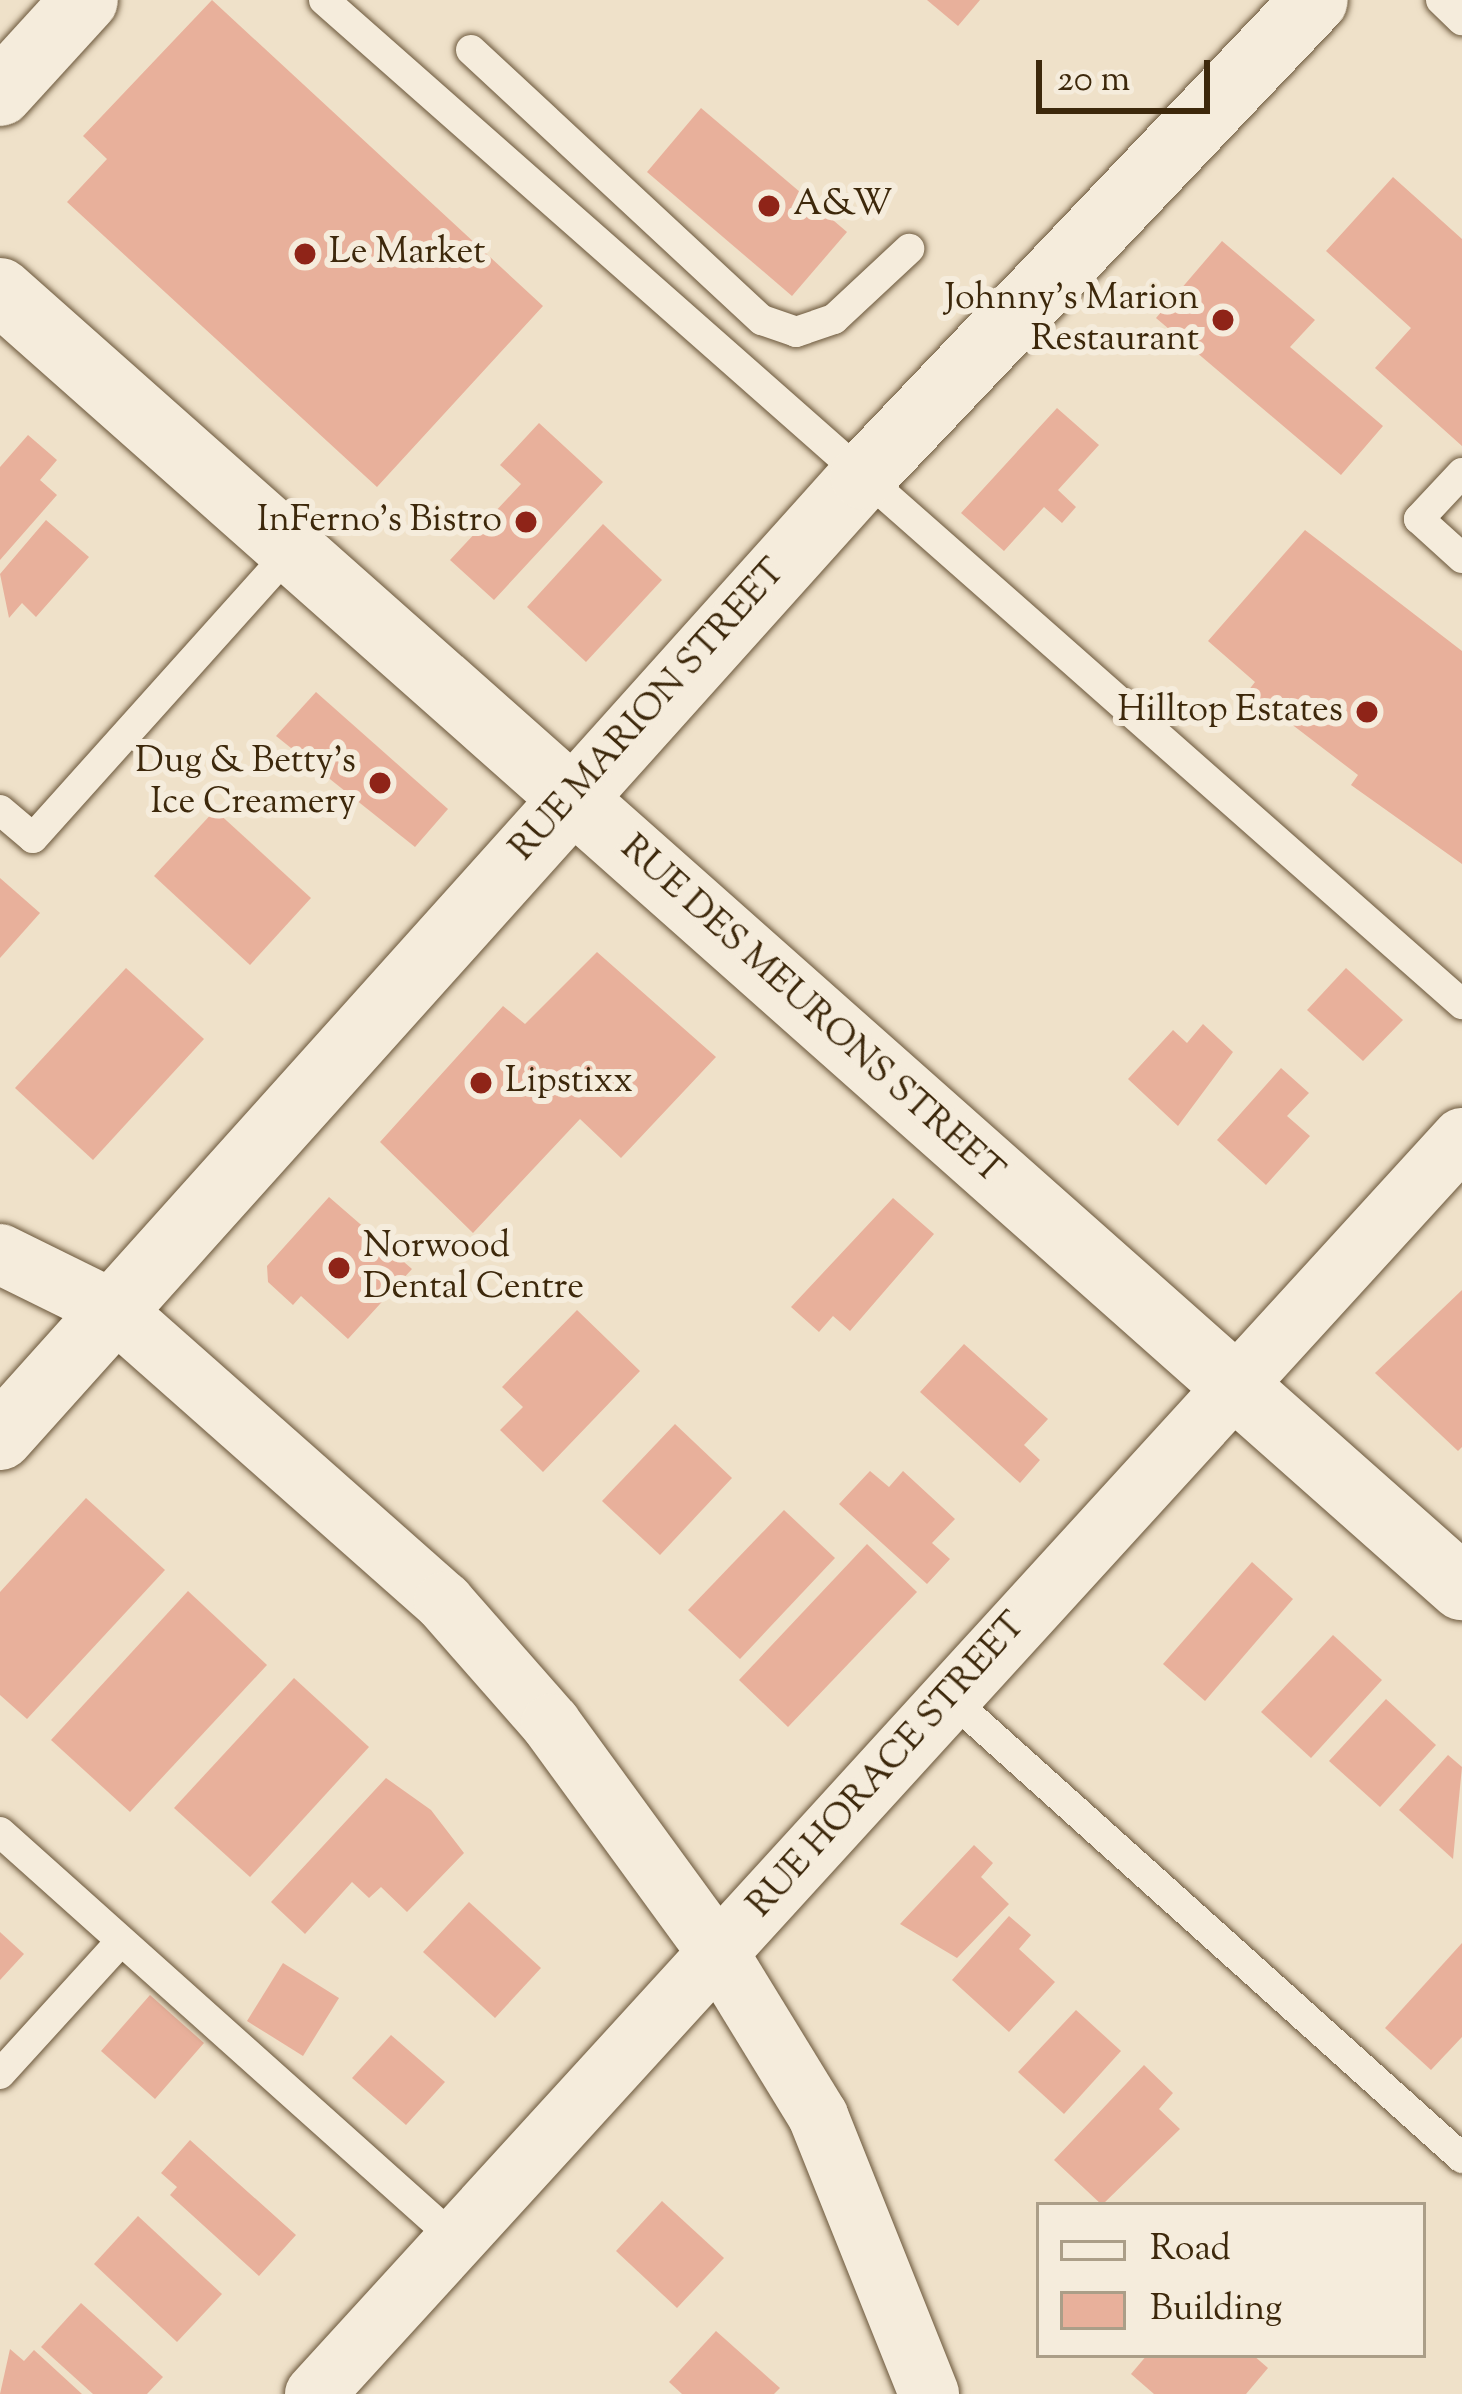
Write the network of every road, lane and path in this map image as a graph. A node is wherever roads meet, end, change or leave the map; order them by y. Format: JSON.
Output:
{"nodes":[{"id":1,"x":85,"y":0,"type":"edge"},
{"id":2,"x":324,"y":0,"type":"edge"},
{"id":3,"x":1315,"y":0,"type":"edge"},
{"id":4,"x":1441,"y":0,"type":"edge"},
{"id":5,"x":1462,"y":20,"type":"edge"},
{"id":6,"x":471,"y":50,"type":"dead end"},
{"id":7,"x":0,"y":92,"type":"edge"},
{"id":8,"x":909,"y":249,"type":"dead end"},
{"id":9,"x":0,"y":291,"type":"edge"},
{"id":10,"x":1462,"y":473,"type":"edge"},
{"id":11,"x":863,"y":476,"type":"junction"},
{"id":12,"x":291,"y":550,"type":"junction"},
{"id":13,"x":1462,"y":558,"type":"edge"},
{"id":14,"x":571,"y":797,"type":"junction"},
{"id":15,"x":0,"y":810,"type":"edge"},
{"id":16,"x":1462,"y":1004,"type":"edge"},
{"id":17,"x":1462,"y":1138,"type":"edge"},
{"id":18,"x":0,"y":1254,"type":"edge"},
{"id":19,"x":114,"y":1310,"type":"junction"},
{"id":20,"x":1234,"y":1388,"type":"junction"},
{"id":21,"x":0,"y":1437,"type":"edge"},
{"id":22,"x":1462,"y":1587,"type":"edge"},
{"id":23,"x":949,"y":1696,"type":"junction"},
{"id":24,"x":0,"y":1832,"type":"edge"},
{"id":25,"x":120,"y":1942,"type":"junction"},
{"id":26,"x":720,"y":1956,"type":"junction"},
{"id":27,"x":0,"y":2074,"type":"edge"},
{"id":28,"x":1462,"y":2158,"type":"edge"},
{"id":29,"x":456,"y":2240,"type":"junction"},
{"id":30,"x":315,"y":2394,"type":"edge"},
{"id":31,"x":929,"y":2394,"type":"edge"}],
"edges":[{"from":1,"to":7,"type":"main road"},
{"from":2,"to":11,"type":"lane"},
{"from":3,"to":11,"type":"main road","name":"RUE MARION STREET"},
{"from":4,"to":5,"type":"lane"},
{"from":6,"to":8,"type":"lane"},
{"from":9,"to":12,"type":"main road","name":"RUE DES MEURONS STREET"},
{"from":10,"to":13,"type":"lane"},
{"from":11,"to":14,"type":"main road","name":"RUE MARION STREET"},
{"from":11,"to":16,"type":"lane"},
{"from":12,"to":14,"type":"main road","name":"RUE DES MEURONS STREET"},
{"from":12,"to":15,"type":"lane"},
{"from":14,"to":19,"type":"main road","name":"RUE MARION STREET"},
{"from":14,"to":20,"type":"main road","name":"RUE DES MEURONS STREET"},
{"from":17,"to":20,"type":"street","name":"RUE HORACE STREET"},
{"from":18,"to":19,"type":"street"},
{"from":19,"to":21,"type":"main road","name":"RUE MARION STREET"},
{"from":19,"to":26,"type":"street"},
{"from":20,"to":22,"type":"main road","name":"RUE DES MEURONS STREET"},
{"from":20,"to":23,"type":"street","name":"RUE HORACE STREET"},
{"from":23,"to":26,"type":"street","name":"RUE HORACE STREET"},
{"from":23,"to":28,"type":"lane"},
{"from":24,"to":25,"type":"lane"},
{"from":25,"to":27,"type":"lane"},
{"from":25,"to":29,"type":"lane"},
{"from":26,"to":29,"type":"street","name":"RUE HORACE STREET"},
{"from":26,"to":31,"type":"street"},
{"from":29,"to":30,"type":"street","name":"RUE HORACE STREET"}]}
